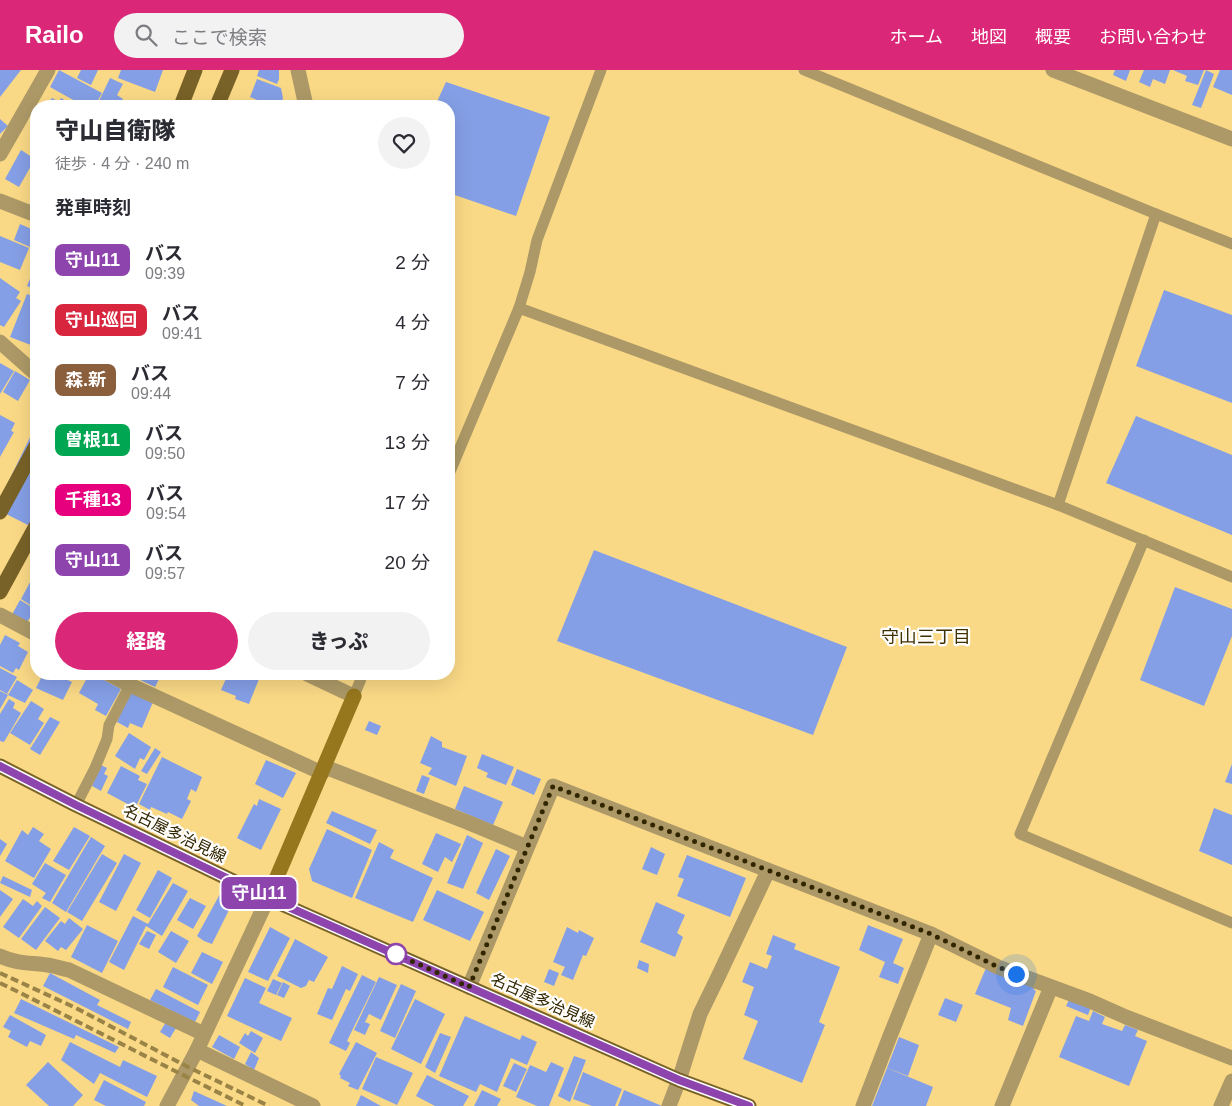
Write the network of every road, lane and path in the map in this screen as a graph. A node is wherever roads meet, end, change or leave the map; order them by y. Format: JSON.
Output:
{"nodes":[{"id":1,"x":48,"y":70,"type":"edge"},
{"id":2,"x":195,"y":70,"type":"edge"},
{"id":3,"x":232,"y":70,"type":"edge"},
{"id":4,"x":298,"y":70,"type":"edge"},
{"id":5,"x":601,"y":70,"type":"edge"},
{"id":6,"x":804,"y":70,"type":"edge"},
{"id":7,"x":1053,"y":70,"type":"edge"},
{"id":8,"x":31,"y":100,"type":"edge"},
{"id":9,"x":183,"y":100,"type":"edge"},
{"id":10,"x":220,"y":100,"type":"edge"},
{"id":11,"x":305,"y":100,"type":"edge"},
{"id":12,"x":30,"y":102,"type":"edge"},
{"id":13,"x":1232,"y":139,"type":"edge"},
{"id":14,"x":0,"y":154,"type":"edge"},
{"id":15,"x":0,"y":201,"type":"edge"},
{"id":16,"x":30,"y":213,"type":"edge"},
{"id":17,"x":1156,"y":214,"type":"junction"},
{"id":18,"x":1232,"y":244,"type":"edge"},
{"id":19,"x":520,"y":308,"type":"junction"},
{"id":20,"x":0,"y":342,"type":"edge"},
{"id":21,"x":30,"y":369,"type":"edge"},
{"id":22,"x":30,"y":455,"type":"edge"},
{"id":23,"x":455,"y":460,"type":"edge"},
{"id":24,"x":4,"y":493,"type":"edge"},
{"id":25,"x":1058,"y":505,"type":"junction"},
{"id":26,"x":0,"y":512,"type":"edge"},
{"id":27,"x":30,"y":537,"type":"edge"},
{"id":28,"x":1144,"y":540,"type":"junction"},
{"id":29,"x":1232,"y":576,"type":"edge"},
{"id":30,"x":0,"y":592,"type":"edge"},
{"id":31,"x":0,"y":615,"type":"edge"},
{"id":32,"x":30,"y":631,"type":"edge"},
{"id":33,"x":120,"y":680,"type":"edge"},
{"id":34,"x":320,"y":680,"type":"edge"},
{"id":35,"x":361,"y":680,"type":"edge"},
{"id":36,"x":130,"y":685,"type":"junction"},
{"id":37,"x":354,"y":696,"type":"junction"},
{"id":38,"x":0,"y":766,"type":"edge"},
{"id":39,"x":323,"y":770,"type":"junction"},
{"id":40,"x":76,"y":805,"type":"junction"},
{"id":41,"x":527,"y":847,"type":"junction"},
{"id":42,"x":768,"y":871,"type":"junction"},
{"id":43,"x":268,"y":898,"type":"junction"},
{"id":44,"x":1232,"y":923,"type":"edge"},
{"id":45,"x":931,"y":934,"type":"junction"},
{"id":46,"x":0,"y":956,"type":"edge"},
{"id":47,"x":469,"y":987,"type":"junction"},
{"id":48,"x":1051,"y":987,"type":"junction"},
{"id":49,"x":204,"y":1034,"type":"junction"},
{"id":50,"x":197,"y":1050,"type":"junction"},
{"id":51,"x":1232,"y":1058,"type":"edge"},
{"id":52,"x":679,"y":1080,"type":"junction"},
{"id":53,"x":1232,"y":1081,"type":"edge"},
{"id":54,"x":174,"y":1103,"type":"edge"},
{"id":55,"x":313,"y":1106,"type":"edge"},
{"id":56,"x":669,"y":1106,"type":"edge"},
{"id":57,"x":749,"y":1106,"type":"edge"},
{"id":58,"x":863,"y":1106,"type":"edge"},
{"id":59,"x":1002,"y":1106,"type":"edge"},
{"id":60,"x":1222,"y":1106,"type":"edge"}],
"edges":[{"from":1,"to":8,"type":"street"},
{"from":2,"to":9,"type":"main road"},
{"from":3,"to":10,"type":"main road"},
{"from":4,"to":11,"type":"street"},
{"from":5,"to":19,"type":"lane"},
{"from":6,"to":17,"type":"lane"},
{"from":7,"to":13,"type":"street"},
{"from":12,"to":14,"type":"street"},
{"from":15,"to":16,"type":"street"},
{"from":17,"to":18,"type":"lane"},
{"from":17,"to":25,"type":"lane"},
{"from":19,"to":23,"type":"lane"},
{"from":19,"to":25,"type":"lane"},
{"from":20,"to":21,"type":"street"},
{"from":22,"to":24,"type":"main road"},
{"from":24,"to":26,"type":"main road"},
{"from":25,"to":28,"type":"lane"},
{"from":27,"to":30,"type":"main road"},
{"from":28,"to":29,"type":"lane"},
{"from":28,"to":44,"type":"lane"},
{"from":31,"to":32,"type":"street"},
{"from":33,"to":36,"type":"street"},
{"from":34,"to":37,"type":"street"},
{"from":35,"to":37,"type":"lane"},
{"from":36,"to":39,"type":"street"},
{"from":36,"to":40,"type":"lane"},
{"from":37,"to":39,"type":"street"},
{"from":38,"to":40,"type":"main road","name":"名古屋多治見線"},
{"from":39,"to":41,"type":"street"},
{"from":39,"to":43,"type":"street"},
{"from":40,"to":43,"type":"main road","name":"名古屋多治見線"},
{"from":41,"to":42,"type":"street"},
{"from":41,"to":47,"type":"street"},
{"from":42,"to":45,"type":"street"},
{"from":42,"to":52,"type":"street"},
{"from":43,"to":47,"type":"main road","name":"名古屋多治見線"},
{"from":43,"to":49,"type":"street"},
{"from":45,"to":48,"type":"street"},
{"from":45,"to":58,"type":"street"},
{"from":46,"to":49,"type":"street"},
{"from":47,"to":52,"type":"main road","name":"名古屋多治見線"},
{"from":48,"to":51,"type":"street"},
{"from":48,"to":59,"type":"street"},
{"from":49,"to":50,"type":"street"},
{"from":50,"to":54,"type":"street"},
{"from":50,"to":55,"type":"street"},
{"from":52,"to":56,"type":"street"},
{"from":52,"to":57,"type":"main road","name":"名古屋多治見線"},
{"from":53,"to":60,"type":"street"}]}
